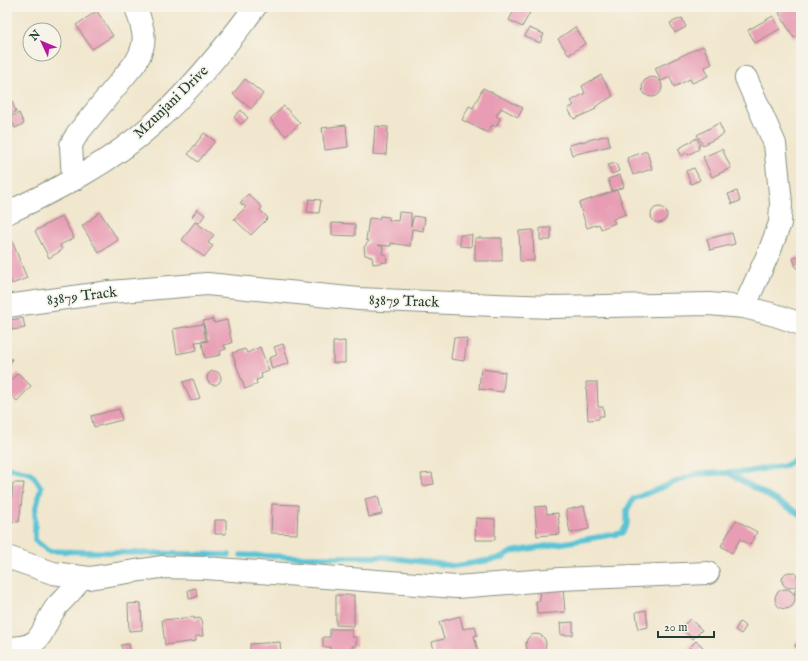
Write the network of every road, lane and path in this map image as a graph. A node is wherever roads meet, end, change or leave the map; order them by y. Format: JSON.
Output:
{"nodes":[{"id":1,"x":136,"y":7,"type":"edge"},
{"id":2,"x":255,"y":7,"type":"edge"},
{"id":3,"x":746,"y":78,"type":"dead end"},
{"id":4,"x":73,"y":180,"type":"junction"},
{"id":5,"x":7,"y":213,"type":"edge"},
{"id":6,"x":7,"y":306,"type":"edge"},
{"id":7,"x":744,"y":307,"type":"junction"},
{"id":8,"x":801,"y":324,"type":"edge"},
{"id":9,"x":7,"y":557,"type":"edge"},
{"id":10,"x":708,"y":573,"type":"dead end"},
{"id":11,"x":81,"y":577,"type":"junction"},
{"id":12,"x":7,"y":648,"type":"edge"}],
"edges":[{"from":1,"to":4,"type":"street"},
{"from":2,"to":4,"type":"street","name":"Mzunjani Drive"},
{"from":3,"to":7,"type":"street"},
{"from":4,"to":5,"type":"street","name":"Mzunjani Drive"},
{"from":6,"to":7,"type":"street","name":"83879 Track"},
{"from":7,"to":8,"type":"street","name":"83879 Track"},
{"from":9,"to":11,"type":"street"},
{"from":10,"to":11,"type":"street"},
{"from":11,"to":12,"type":"street"}]}
